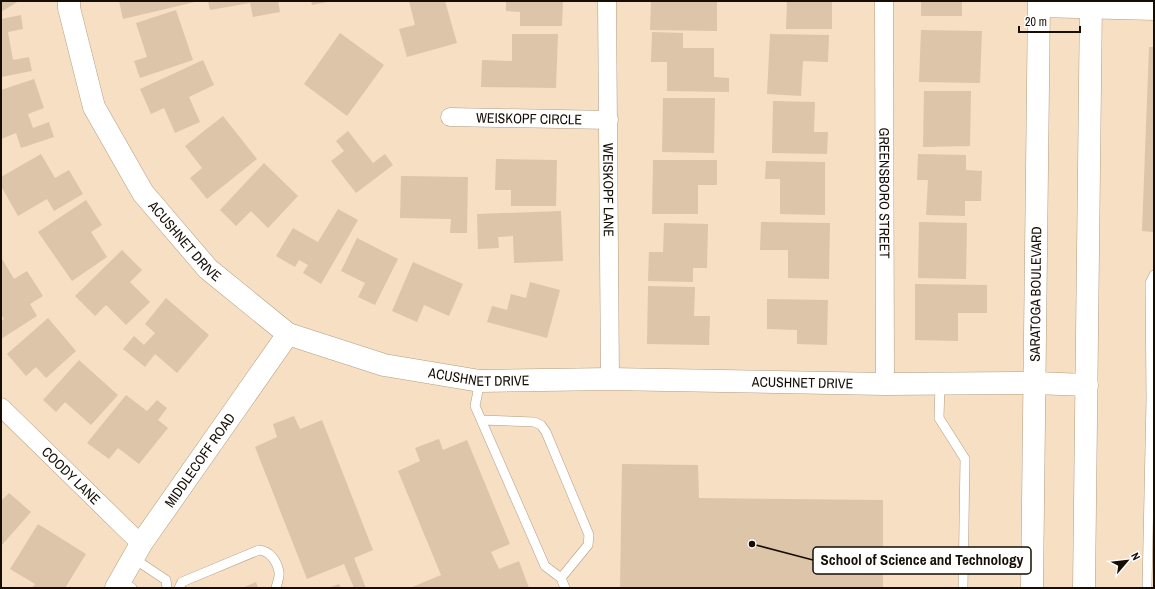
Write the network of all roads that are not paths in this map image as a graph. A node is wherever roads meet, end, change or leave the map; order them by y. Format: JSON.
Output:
{"nodes":[{"id":1,"x":68,"y":1,"type":"edge"},
{"id":2,"x":607,"y":1,"type":"edge"},
{"id":3,"x":884,"y":1,"type":"edge"},
{"id":4,"x":1039,"y":4,"type":"edge"},
{"id":5,"x":1091,"y":5,"type":"edge"},
{"id":6,"x":1154,"y":11,"type":"edge"},
{"id":7,"x":450,"y":117,"type":"dead end"},
{"id":8,"x":608,"y":120,"type":"junction"},
{"id":9,"x":1154,"y":275,"type":"edge"},
{"id":10,"x":288,"y":334,"type":"junction"},
{"id":11,"x":610,"y":379,"type":"junction"},
{"id":12,"x":480,"y":381,"type":"junction"},
{"id":13,"x":1034,"y":383,"type":"junction"},
{"id":14,"x":885,"y":384,"type":"junction"},
{"id":15,"x":940,"y":384,"type":"junction"},
{"id":16,"x":1087,"y":385,"type":"junction"},
{"id":17,"x":1,"y":407,"type":"edge"},
{"id":18,"x":481,"y":420,"type":"junction"},
{"id":19,"x":137,"y":551,"type":"junction"},
{"id":20,"x":561,"y":578,"type":"junction"},
{"id":21,"x":123,"y":586,"type":"edge"},
{"id":22,"x":167,"y":588,"type":"edge"},
{"id":23,"x":179,"y":588,"type":"edge"},
{"id":24,"x":276,"y":588,"type":"edge"},
{"id":25,"x":565,"y":588,"type":"edge"},
{"id":26,"x":963,"y":588,"type":"edge"},
{"id":27,"x":1032,"y":588,"type":"edge"},
{"id":28,"x":1084,"y":588,"type":"edge"},
{"id":29,"x":1147,"y":588,"type":"edge"}],
"edges":[{"from":1,"to":10,"type":"street","name":"ACUSHNET DRIVE"},
{"from":2,"to":8,"type":"street","name":"WEISKOPF LANE"},
{"from":3,"to":14,"type":"street","name":"GREENSBORO STREET"},
{"from":4,"to":5,"type":"street"},
{"from":4,"to":13,"type":"street","name":"SARATOGA BOULEVARD"},
{"from":5,"to":6,"type":"street"},
{"from":5,"to":16,"type":"street"},
{"from":7,"to":8,"type":"street","name":"WEISKOPF CIRCLE"},
{"from":8,"to":11,"type":"street","name":"WEISKOPF LANE"},
{"from":9,"to":29,"type":"lane"},
{"from":10,"to":12,"type":"street","name":"ACUSHNET DRIVE"},
{"from":10,"to":19,"type":"street","name":"MIDDLECOFF ROAD"},
{"from":11,"to":12,"type":"street","name":"ACUSHNET DRIVE"},
{"from":11,"to":14,"type":"street","name":"ACUSHNET DRIVE"},
{"from":12,"to":18,"type":"lane"},
{"from":13,"to":15,"type":"street","name":"ACUSHNET DRIVE"},
{"from":13,"to":16,"type":"street","name":"ACUSHNET DRIVE"},
{"from":13,"to":27,"type":"street","name":"SARATOGA BOULEVARD"},
{"from":14,"to":15,"type":"street","name":"ACUSHNET DRIVE"},
{"from":15,"to":26,"type":"lane"},
{"from":16,"to":28,"type":"street"},
{"from":17,"to":19,"type":"street","name":"COODY LANE"},
{"from":18,"to":20,"type":"lane"},
{"from":18,"to":20,"type":"lane"},
{"from":19,"to":21,"type":"street","name":"MIDDLECOFF ROAD"},
{"from":19,"to":22,"type":"lane"},
{"from":20,"to":25,"type":"lane"},
{"from":23,"to":24,"type":"lane"}]}
